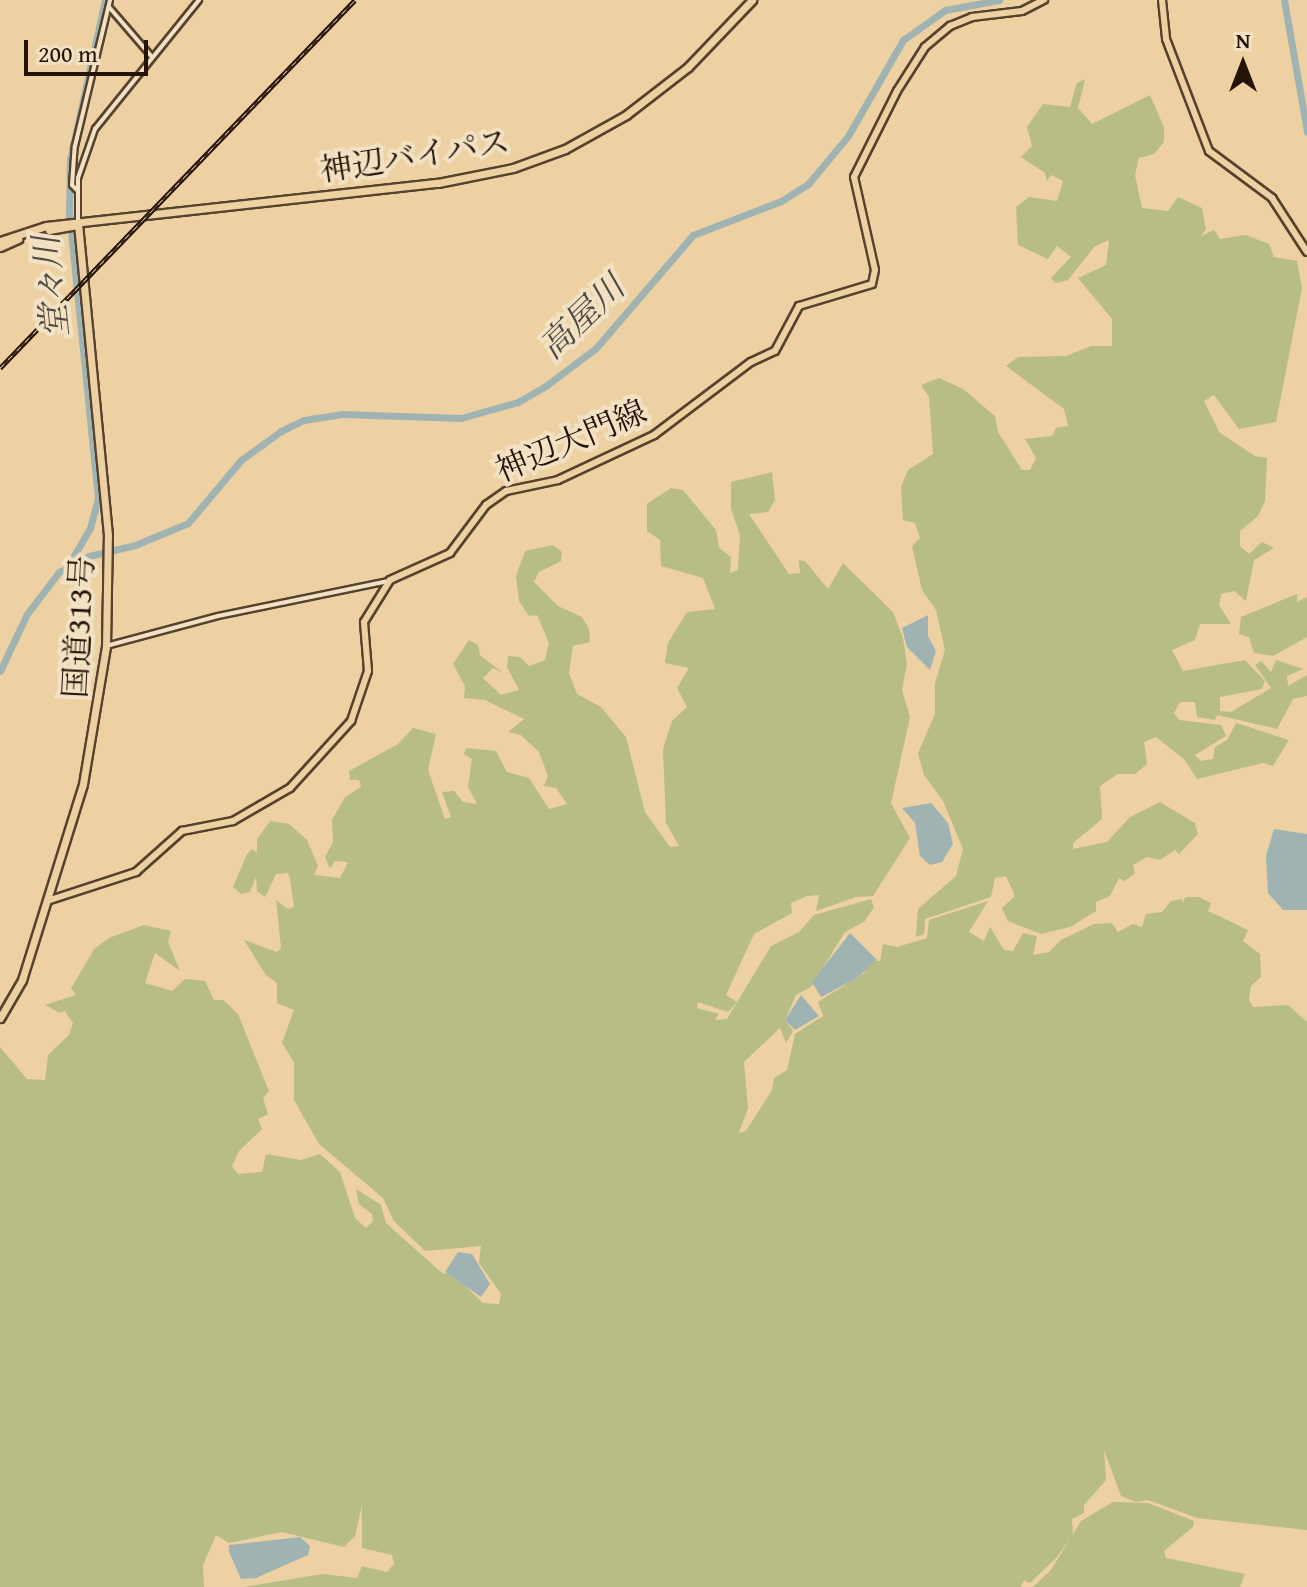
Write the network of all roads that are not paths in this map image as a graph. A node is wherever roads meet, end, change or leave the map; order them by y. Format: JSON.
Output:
{"nodes":[{"id":1,"x":199,"y":0,"type":"edge"},
{"id":2,"x":752,"y":0,"type":"edge"},
{"id":3,"x":1044,"y":0,"type":"edge"},
{"id":4,"x":1162,"y":0,"type":"edge"},
{"id":5,"x":109,"y":3,"type":"edge"},
{"id":6,"x":152,"y":57,"type":"junction"},
{"id":7,"x":77,"y":190,"type":"junction"},
{"id":8,"x":72,"y":225,"type":"junction"},
{"id":9,"x":0,"y":244,"type":"edge"},
{"id":10,"x":1307,"y":252,"type":"edge"},
{"id":11,"x":390,"y":580,"type":"junction"},
{"id":12,"x":106,"y":646,"type":"junction"},
{"id":13,"x":47,"y":901,"type":"junction"},
{"id":14,"x":0,"y":1018,"type":"edge"}],
"edges":[{"from":1,"to":6,"type":"street"},
{"from":2,"to":8,"type":"highway","name":"神辺バイパス"},
{"from":3,"to":11,"type":"main road","name":"神辺大門線"},
{"from":4,"to":10,"type":"main road"},
{"from":5,"to":6,"type":"street"},
{"from":5,"to":7,"type":"street"},
{"from":6,"to":7,"type":"street"},
{"from":7,"to":8,"type":"street"},
{"from":8,"to":9,"type":"highway","name":"神辺バイパス"},
{"from":8,"to":12,"type":"highway","name":"国道313号"},
{"from":11,"to":12,"type":"street"},
{"from":11,"to":13,"type":"main road"},
{"from":12,"to":13,"type":"highway","name":"国道313号"},
{"from":13,"to":14,"type":"highway","name":"国道313号"}]}
